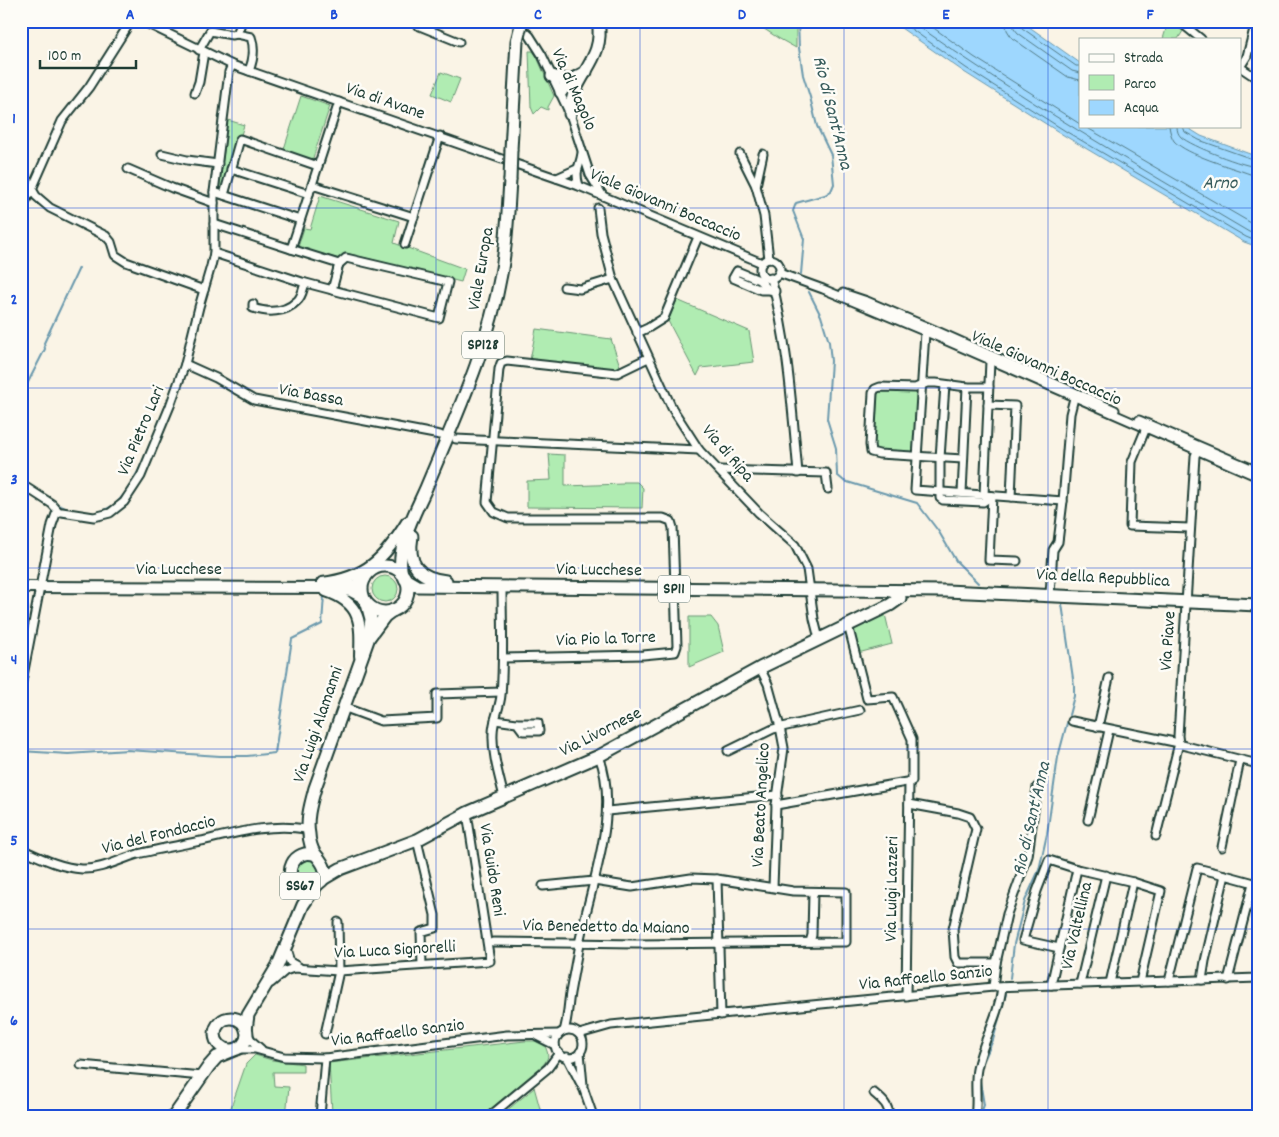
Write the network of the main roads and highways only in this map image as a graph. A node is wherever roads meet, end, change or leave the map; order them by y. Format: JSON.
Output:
{"nodes":[{"id":1,"x":522,"y":21,"type":"edge"},
{"id":2,"x":598,"y":21,"type":"edge"},
{"id":3,"x":552,"y":76,"type":"road end"},
{"id":4,"x":572,"y":85,"type":"junction"},
{"id":5,"x":561,"y":92,"type":"road end"},
{"id":6,"x":570,"y":114,"type":"road end"},
{"id":7,"x":421,"y":500,"type":"junction"},
{"id":8,"x":405,"y":538,"type":"junction"},
{"id":9,"x":383,"y":566,"type":"junction"},
{"id":10,"x":403,"y":576,"type":"junction"},
{"id":11,"x":365,"y":579,"type":"junction"},
{"id":12,"x":21,"y":587,"type":"edge"},
{"id":13,"x":502,"y":587,"type":"junction"},
{"id":14,"x":278,"y":588,"type":"junction"},
{"id":15,"x":303,"y":588,"type":"junction"},
{"id":16,"x":336,"y":588,"type":"junction"},
{"id":17,"x":946,"y":590,"type":"junction"},
{"id":18,"x":891,"y":591,"type":"junction"},
{"id":19,"x":366,"y":601,"type":"junction"},
{"id":20,"x":890,"y":605,"type":"junction"},
{"id":21,"x":1258,"y":605,"type":"edge"},
{"id":22,"x":393,"y":610,"type":"junction"},
{"id":23,"x":368,"y":640,"type":"junction"},
{"id":24,"x":360,"y":662,"type":"junction"},
{"id":25,"x":307,"y":825,"type":"junction"},
{"id":26,"x":316,"y":855,"type":"junction"},
{"id":27,"x":299,"y":856,"type":"junction"},
{"id":28,"x":293,"y":880,"type":"junction"},
{"id":29,"x":320,"y":882,"type":"junction"},
{"id":30,"x":296,"y":919,"type":"junction"},
{"id":31,"x":254,"y":1004,"type":"junction"},
{"id":32,"x":230,"y":1018,"type":"junction"},
{"id":33,"x":247,"y":1032,"type":"junction"},
{"id":34,"x":215,"y":1038,"type":"junction"},
{"id":35,"x":237,"y":1049,"type":"junction"},
{"id":36,"x":209,"y":1066,"type":"junction"},
{"id":37,"x":174,"y":1116,"type":"edge"}],
"edges":[{"from":1,"to":7,"type":"main road","name":"Viale Europa","number":"SP128","bridge":true},
{"from":2,"to":4,"type":"main road"},
{"from":3,"to":4,"type":"main road"},
{"from":4,"to":5,"type":"main road"},
{"from":4,"to":6,"type":"main road"},
{"from":7,"to":8,"type":"main road","name":"Viale Europa","number":"SP128"},
{"from":7,"to":13,"type":"main road","number":"SP128"},
{"from":7,"to":14,"type":"main road","number":"SP128"},
{"from":8,"to":9,"type":"main road","name":"Viale Europa","number":"SP128"},
{"from":8,"to":10,"type":"main road","name":"Viale Europa","number":"SP128"},
{"from":9,"to":10,"type":"main road","name":"Via Lucchese","number":"SP11"},
{"from":9,"to":11,"type":"main road","name":"Via Lucchese"},
{"from":10,"to":13,"type":"main road","name":"Via Lucchese","number":"SP11"},
{"from":10,"to":22,"type":"main road"},
{"from":11,"to":16,"type":"main road","name":"Via Lucchese"},
{"from":11,"to":19,"type":"main road"},
{"from":12,"to":14,"type":"main road","name":"Via Lucchese"},
{"from":13,"to":18,"type":"main road","name":"Via Lucchese","number":"SP11"},
{"from":14,"to":15,"type":"main road","name":"Via Lucchese"},
{"from":15,"to":16,"type":"main road","name":"Via Lucchese"},
{"from":15,"to":24,"type":"main road"},
{"from":16,"to":19,"type":"main road","name":"Via Lucchese"},
{"from":17,"to":18,"type":"main road","name":"Via Lucchese","number":"SP11"},
{"from":17,"to":20,"type":"main road","name":"Via Livornese"},
{"from":17,"to":21,"type":"main road","name":"Via della Repubblica"},
{"from":18,"to":20,"type":"main road"},
{"from":19,"to":22,"type":"main road","name":"Via Lucchese"},
{"from":19,"to":23,"type":"main road","name":"Via Luigi Alamanni"},
{"from":20,"to":29,"type":"main road","name":"Via Livornese"},
{"from":22,"to":23,"type":"main road","name":"Via Luigi Alamanni"},
{"from":23,"to":24,"type":"main road","name":"Via Luigi Alamanni"},
{"from":24,"to":25,"type":"main road","name":"Via Luigi Alamanni"},
{"from":25,"to":26,"type":"main road","name":"Via Luigi Alamanni"},
{"from":25,"to":27,"type":"main road","name":"Via Luigi Alamanni"},
{"from":26,"to":27,"type":"main road","number":"SS67"},
{"from":26,"to":29,"type":"main road","number":"SS67"},
{"from":27,"to":28,"type":"main road","number":"SS67"},
{"from":28,"to":29,"type":"main road","number":"SS67"},
{"from":28,"to":30,"type":"main road","number":"SS67"},
{"from":29,"to":30,"type":"main road","number":"SS67"},
{"from":30,"to":31,"type":"main road","number":"SS67"},
{"from":31,"to":32,"type":"main road","number":"SS67"},
{"from":31,"to":33,"type":"main road","number":"SS67"},
{"from":32,"to":33,"type":"main road"},
{"from":32,"to":34,"type":"main road","number":"SS67"},
{"from":33,"to":35,"type":"main road","number":"SS67"},
{"from":34,"to":35,"type":"main road"},
{"from":34,"to":36,"type":"main road","number":"SS67"},
{"from":35,"to":36,"type":"main road","number":"SS67"},
{"from":36,"to":37,"type":"main road","number":"SS67"}]}
